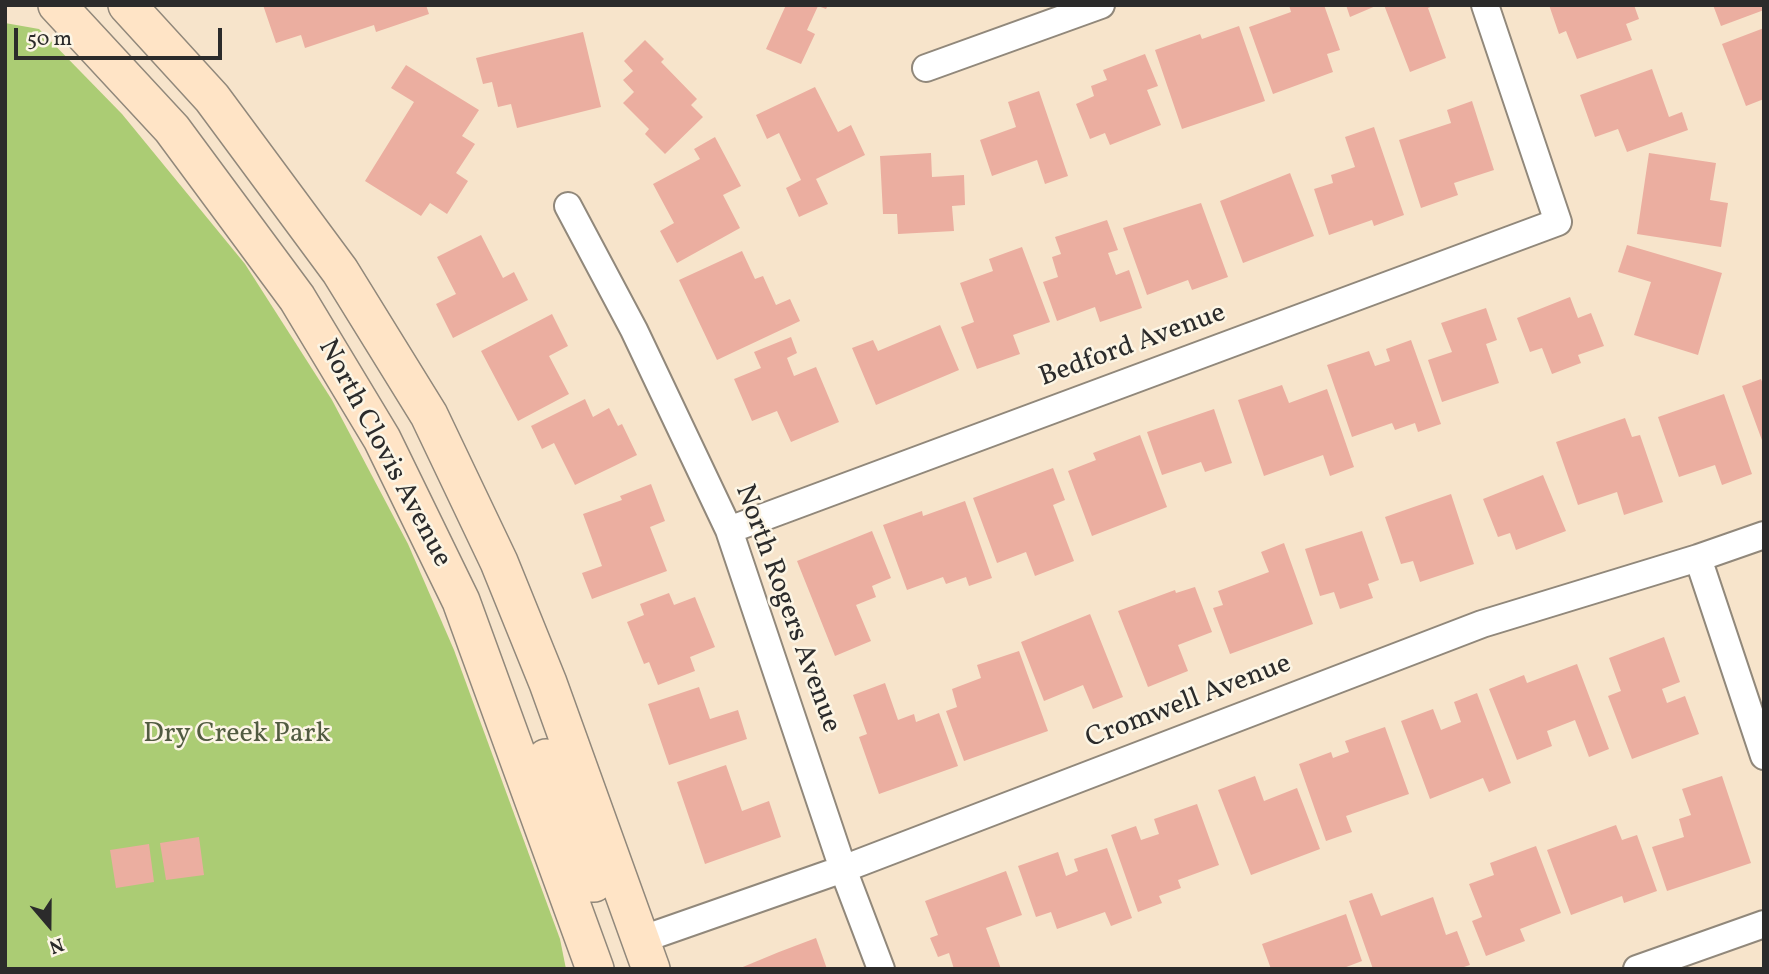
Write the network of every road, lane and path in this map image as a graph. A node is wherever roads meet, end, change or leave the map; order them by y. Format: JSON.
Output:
{"nodes":[{"id":1,"x":57,"y":5,"type":"edge"},
{"id":2,"x":127,"y":5,"type":"edge"},
{"id":3,"x":1101,"y":5,"type":"edge"},
{"id":4,"x":1485,"y":5,"type":"edge"},
{"id":5,"x":926,"y":68,"type":"dead end"},
{"id":6,"x":568,"y":206,"type":"dead end"},
{"id":7,"x":729,"y":530,"type":"junction"},
{"id":8,"x":1764,"y":535,"type":"edge"},
{"id":9,"x":1698,"y":558,"type":"junction"},
{"id":10,"x":461,"y":601,"type":"junction"},
{"id":11,"x":1764,"y":756,"type":"edge"},
{"id":12,"x":843,"y":869,"type":"junction"},
{"id":13,"x":1764,"y":924,"type":"edge"},
{"id":14,"x":646,"y":954,"type":"edge"},
{"id":15,"x":595,"y":969,"type":"edge"},
{"id":16,"x":881,"y":969,"type":"edge"},
{"id":17,"x":1637,"y":969,"type":"edge"}],
"edges":[{"from":1,"to":10,"type":"main road","name":"North Clovis Avenue"},
{"from":2,"to":14,"type":"main road","name":"North Clovis Avenue"},
{"from":3,"to":5,"type":"street"},
{"from":4,"to":7,"type":"street","name":"Bedford Avenue"},
{"from":6,"to":7,"type":"street","name":"North Rogers Avenue"},
{"from":7,"to":12,"type":"street","name":"North Rogers Avenue"},
{"from":8,"to":9,"type":"street","name":"Cromwell Avenue"},
{"from":9,"to":11,"type":"street"},
{"from":9,"to":12,"type":"street","name":"Cromwell Avenue"},
{"from":10,"to":14,"type":"main road"},
{"from":10,"to":15,"type":"main road","name":"North Clovis Avenue"},
{"from":12,"to":14,"type":"street","name":"Cromwell Avenue"},
{"from":12,"to":16,"type":"street","name":"North Rogers Avenue"},
{"from":13,"to":17,"type":"street"}]}
